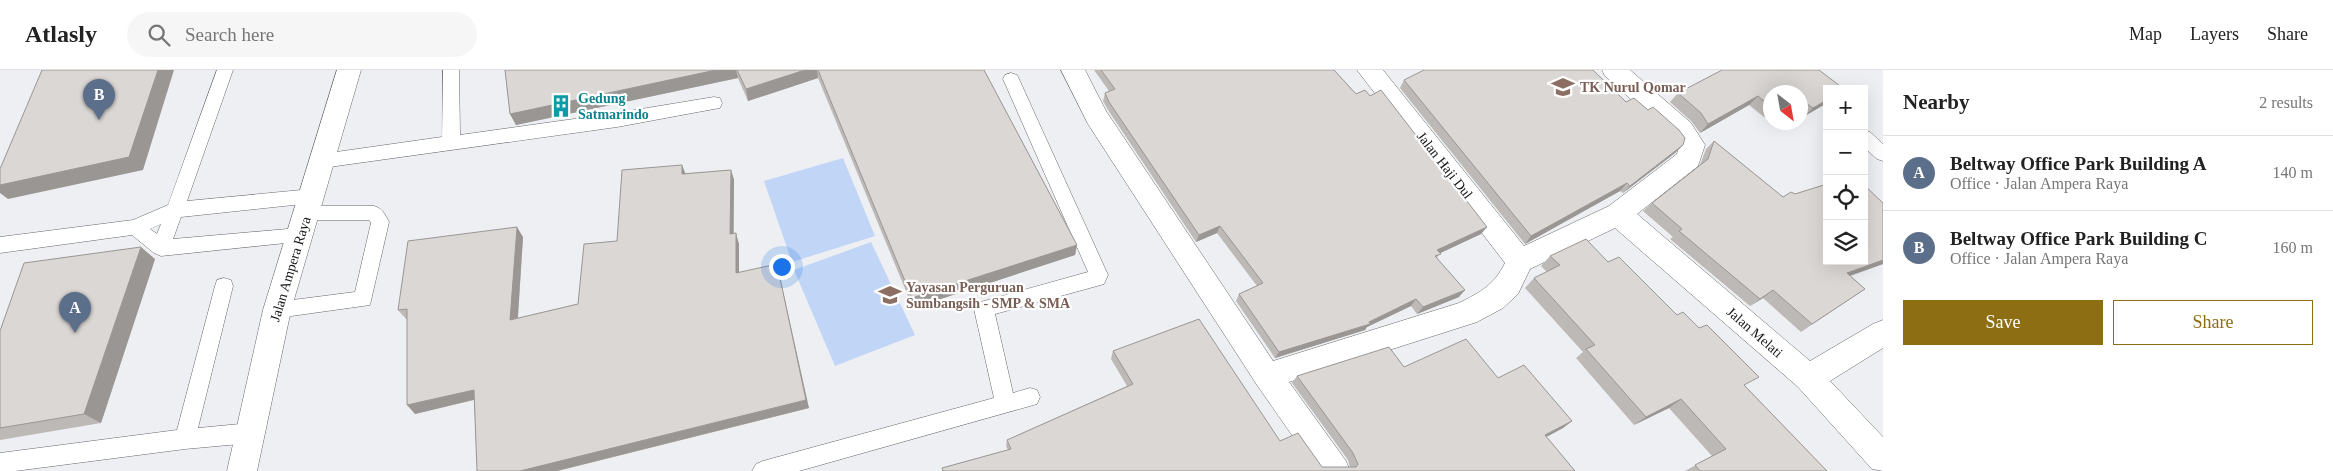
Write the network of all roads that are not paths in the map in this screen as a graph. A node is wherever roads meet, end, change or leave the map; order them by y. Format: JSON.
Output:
{"nodes":[{"id":1,"x":225,"y":70,"type":"edge"},
{"id":2,"x":349,"y":70,"type":"edge"},
{"id":3,"x":451,"y":70,"type":"edge"},
{"id":4,"x":1073,"y":70,"type":"edge"},
{"id":5,"x":1369,"y":70,"type":"edge"},
{"id":6,"x":1614,"y":70,"type":"edge"},
{"id":7,"x":1011,"y":79,"type":"dead end"},
{"id":8,"x":714,"y":103,"type":"dead end"},
{"id":9,"x":1868,"y":141,"type":"edge"},
{"id":10,"x":451,"y":143,"type":"junction"},
{"id":11,"x":1883,"y":154,"type":"edge"},
{"id":12,"x":322,"y":161,"type":"junction"},
{"id":13,"x":174,"y":210,"type":"junction"},
{"id":14,"x":1618,"y":214,"type":"junction"},
{"id":15,"x":306,"y":215,"type":"junction"},
{"id":16,"x":135,"y":227,"type":"junction"},
{"id":17,"x":0,"y":245,"type":"edge"},
{"id":18,"x":161,"y":248,"type":"junction"},
{"id":19,"x":1520,"y":261,"type":"junction"},
{"id":20,"x":224,"y":286,"type":"dead end"},
{"id":21,"x":277,"y":310,"type":"junction"},
{"id":22,"x":1883,"y":333,"type":"edge"},
{"id":23,"x":1267,"y":376,"type":"junction"},
{"id":24,"x":1808,"y":378,"type":"junction"},
{"id":25,"x":1030,"y":397,"type":"dead end"},
{"id":26,"x":1005,"y":404,"type":"junction"},
{"id":27,"x":251,"y":433,"type":"junction"},
{"id":28,"x":185,"y":439,"type":"junction"},
{"id":29,"x":1883,"y":459,"type":"edge"},
{"id":30,"x":0,"y":463,"type":"edge"},
{"id":31,"x":242,"y":471,"type":"edge"},
{"id":32,"x":763,"y":471,"type":"edge"},
{"id":33,"x":1335,"y":471,"type":"edge"}],
"edges":[{"from":1,"to":13,"type":"lane"},
{"from":2,"to":12,"type":"street","name":"Jalan Ampera Raya"},
{"from":3,"to":10,"type":"lane"},
{"from":4,"to":23,"type":"street"},
{"from":5,"to":19,"type":"street","name":"Jalan Haji Dul"},
{"from":6,"to":14,"type":"street"},
{"from":7,"to":26,"type":"lane"},
{"from":8,"to":10,"type":"lane"},
{"from":9,"to":11,"type":"lane"},
{"from":10,"to":12,"type":"lane"},
{"from":12,"to":15,"type":"street","name":"Jalan Ampera Raya"},
{"from":13,"to":15,"type":"lane"},
{"from":13,"to":16,"type":"lane"},
{"from":13,"to":18,"type":"lane"},
{"from":14,"to":19,"type":"street"},
{"from":14,"to":24,"type":"street","name":"Jalan Melati"},
{"from":15,"to":18,"type":"lane"},
{"from":15,"to":21,"type":"street","name":"Jalan Ampera Raya"},
{"from":15,"to":21,"type":"lane"},
{"from":16,"to":17,"type":"lane"},
{"from":16,"to":18,"type":"lane"},
{"from":19,"to":23,"type":"street"},
{"from":20,"to":28,"type":"lane"},
{"from":21,"to":27,"type":"street","name":"Jalan Ampera Raya"},
{"from":22,"to":24,"type":"street"},
{"from":23,"to":33,"type":"street"},
{"from":24,"to":29,"type":"street","name":"Jalan Melati"},
{"from":25,"to":26,"type":"lane"},
{"from":26,"to":32,"type":"lane"},
{"from":27,"to":28,"type":"lane"},
{"from":27,"to":31,"type":"street","name":"Jalan Ampera Raya"},
{"from":28,"to":30,"type":"lane"}]}
